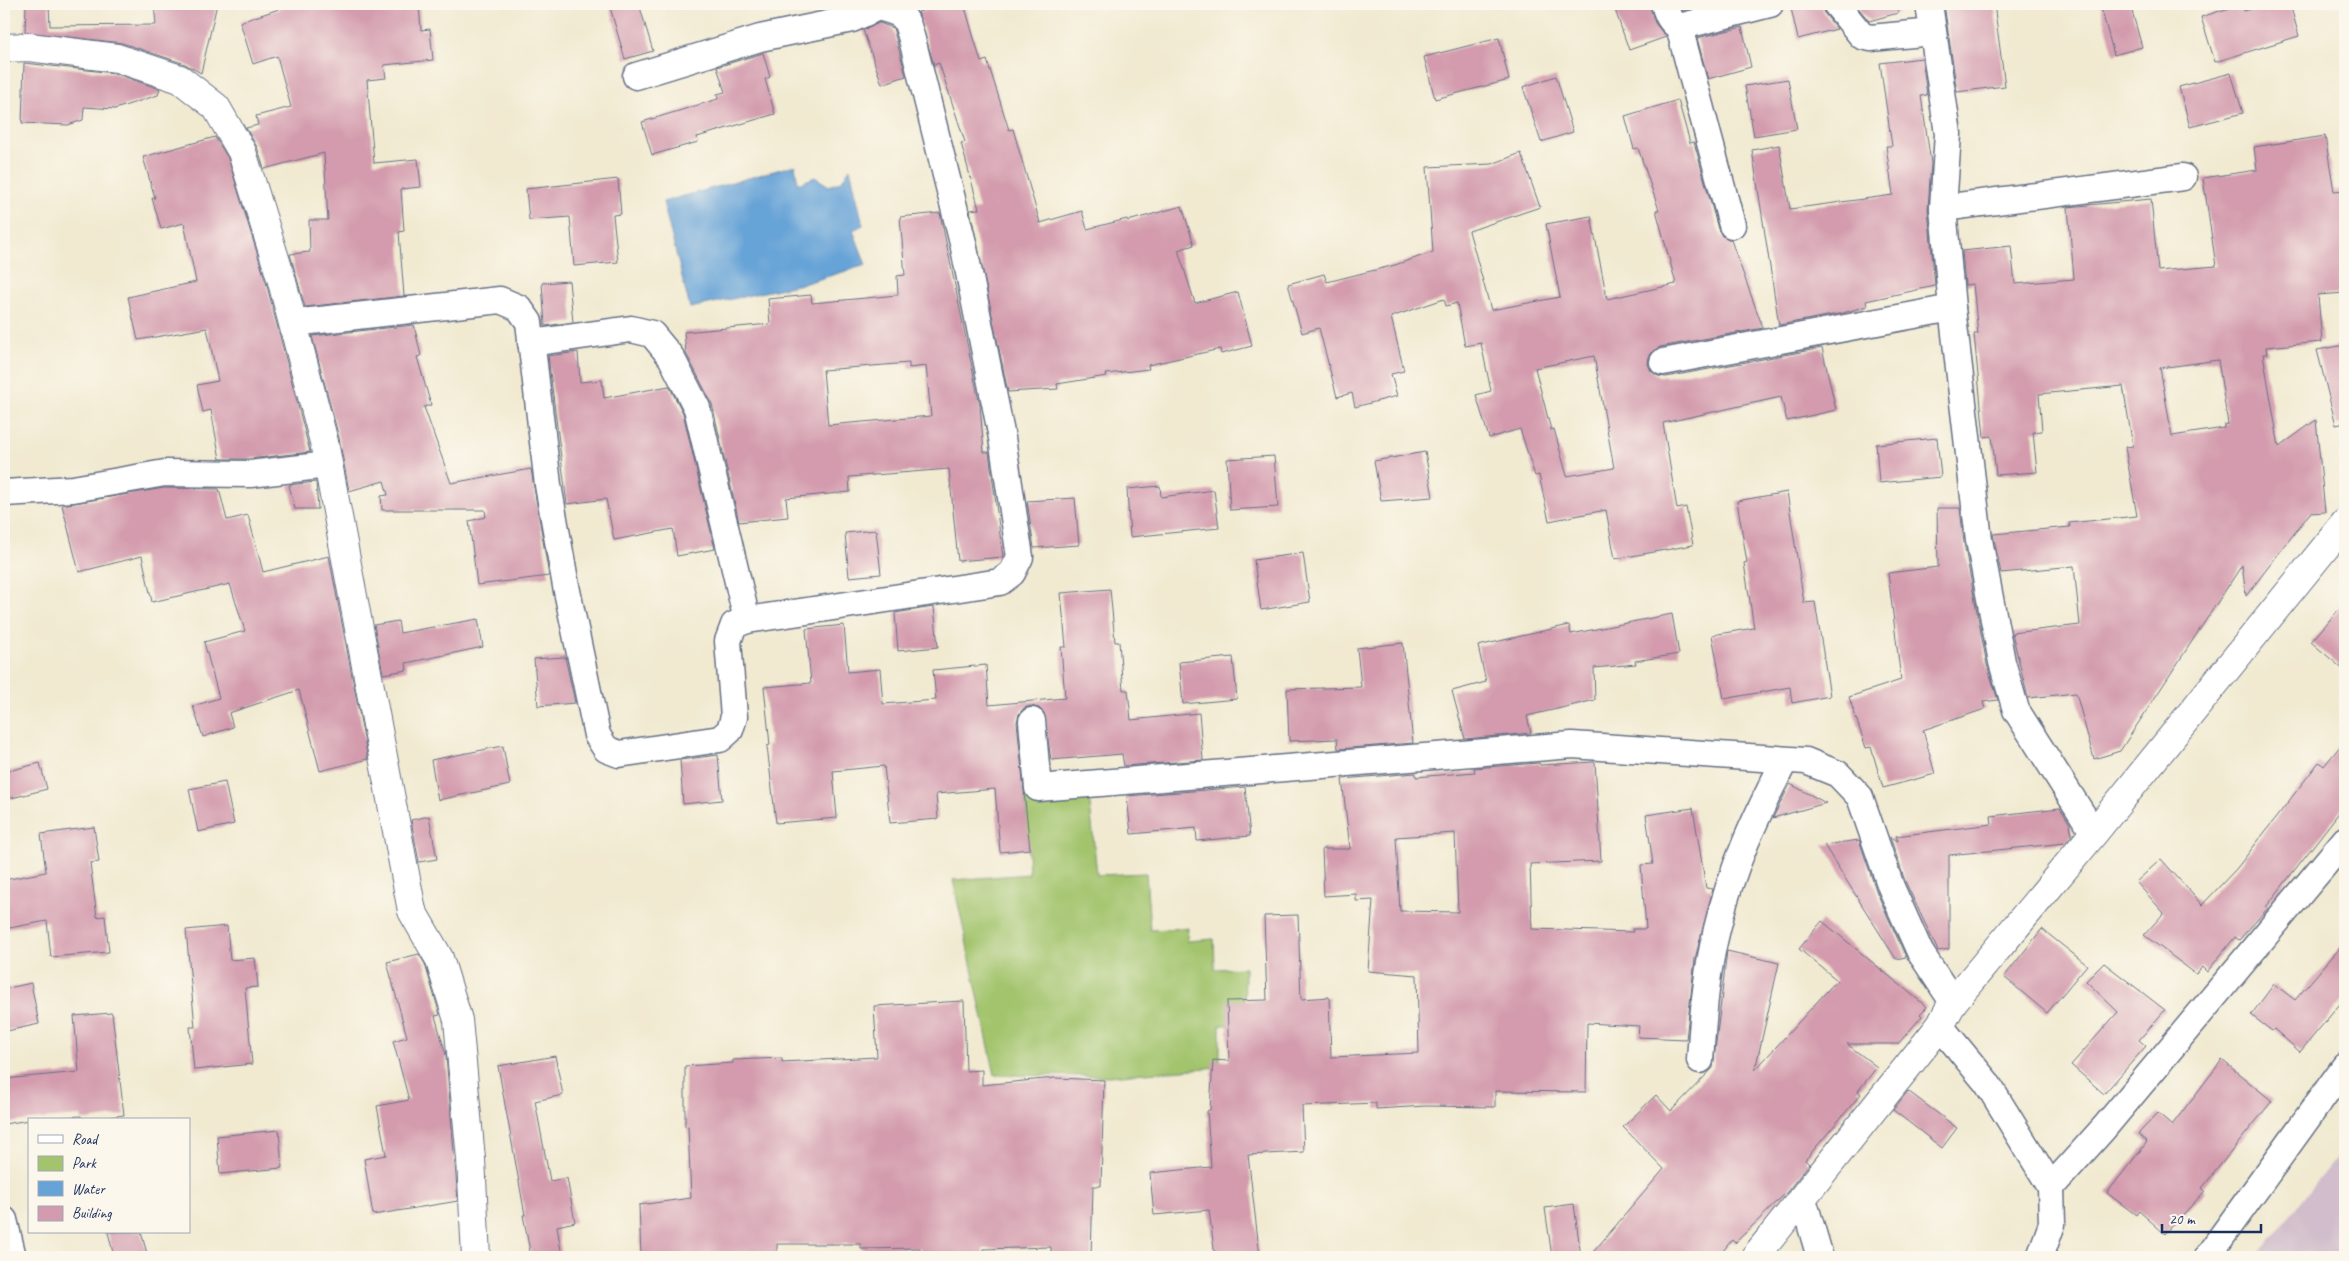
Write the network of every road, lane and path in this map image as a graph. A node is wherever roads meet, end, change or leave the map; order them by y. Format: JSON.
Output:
{"nodes":[{"id":1,"x":1664,"y":4,"type":"edge"},
{"id":2,"x":1770,"y":4,"type":"edge"},
{"id":3,"x":1836,"y":4,"type":"edge"},
{"id":4,"x":1929,"y":4,"type":"edge"},
{"id":5,"x":877,"y":5,"type":"edge"},
{"id":6,"x":1678,"y":27,"type":"junction"},
{"id":7,"x":1933,"y":32,"type":"junction"},
{"id":8,"x":4,"y":48,"type":"edge"},
{"id":9,"x":636,"y":76,"type":"dead end"},
{"id":10,"x":2183,"y":177,"type":"dead end"},
{"id":11,"x":1943,"y":208,"type":"junction"},
{"id":12,"x":1732,"y":225,"type":"dead end"},
{"id":13,"x":1952,"y":308,"type":"junction"},
{"id":14,"x":293,"y":323,"type":"junction"},
{"id":15,"x":531,"y":343,"type":"junction"},
{"id":16,"x":1663,"y":362,"type":"dead end"},
{"id":17,"x":328,"y":465,"type":"junction"},
{"id":18,"x":4,"y":493,"type":"edge"},
{"id":19,"x":2345,"y":523,"type":"edge"},
{"id":20,"x":747,"y":620,"type":"junction"},
{"id":21,"x":1032,"y":722,"type":"dead end"},
{"id":22,"x":1785,"y":760,"type":"junction"},
{"id":23,"x":2094,"y":833,"type":"junction"},
{"id":24,"x":2345,"y":840,"type":"edge"},
{"id":25,"x":1953,"y":1002,"type":"junction"},
{"id":26,"x":1940,"y":1026,"type":"junction"},
{"id":27,"x":1700,"y":1060,"type":"dead end"},
{"id":28,"x":2345,"y":1066,"type":"edge"},
{"id":29,"x":2051,"y":1187,"type":"junction"},
{"id":30,"x":1803,"y":1199,"type":"junction"},
{"id":31,"x":4,"y":1220,"type":"edge"},
{"id":32,"x":13,"y":1257,"type":"edge"},
{"id":33,"x":476,"y":1257,"type":"edge"},
{"id":34,"x":1755,"y":1257,"type":"edge"},
{"id":35,"x":1820,"y":1257,"type":"edge"},
{"id":36,"x":2040,"y":1257,"type":"edge"},
{"id":37,"x":2207,"y":1257,"type":"edge"}],
"edges":[{"from":1,"to":6,"type":"street"},
{"from":2,"to":6,"type":"street"},
{"from":3,"to":7,"type":"street"},
{"from":4,"to":7,"type":"street"},
{"from":5,"to":9,"type":"street"},
{"from":5,"to":20,"type":"street"},
{"from":6,"to":12,"type":"street"},
{"from":7,"to":11,"type":"street"},
{"from":8,"to":14,"type":"street"},
{"from":10,"to":11,"type":"street"},
{"from":11,"to":13,"type":"street"},
{"from":13,"to":16,"type":"street"},
{"from":13,"to":23,"type":"street"},
{"from":14,"to":15,"type":"street"},
{"from":14,"to":17,"type":"street"},
{"from":15,"to":20,"type":"street"},
{"from":15,"to":20,"type":"street"},
{"from":17,"to":18,"type":"street"},
{"from":17,"to":33,"type":"street"},
{"from":19,"to":23,"type":"street"},
{"from":21,"to":22,"type":"street"},
{"from":22,"to":25,"type":"street"},
{"from":22,"to":27,"type":"street"},
{"from":23,"to":25,"type":"street"},
{"from":24,"to":29,"type":"street"},
{"from":25,"to":26,"type":"street"},
{"from":26,"to":29,"type":"street"},
{"from":26,"to":30,"type":"street"},
{"from":28,"to":37,"type":"street"},
{"from":29,"to":36,"type":"street"},
{"from":30,"to":34,"type":"street"},
{"from":30,"to":35,"type":"street"},
{"from":31,"to":32,"type":"street"}]}
